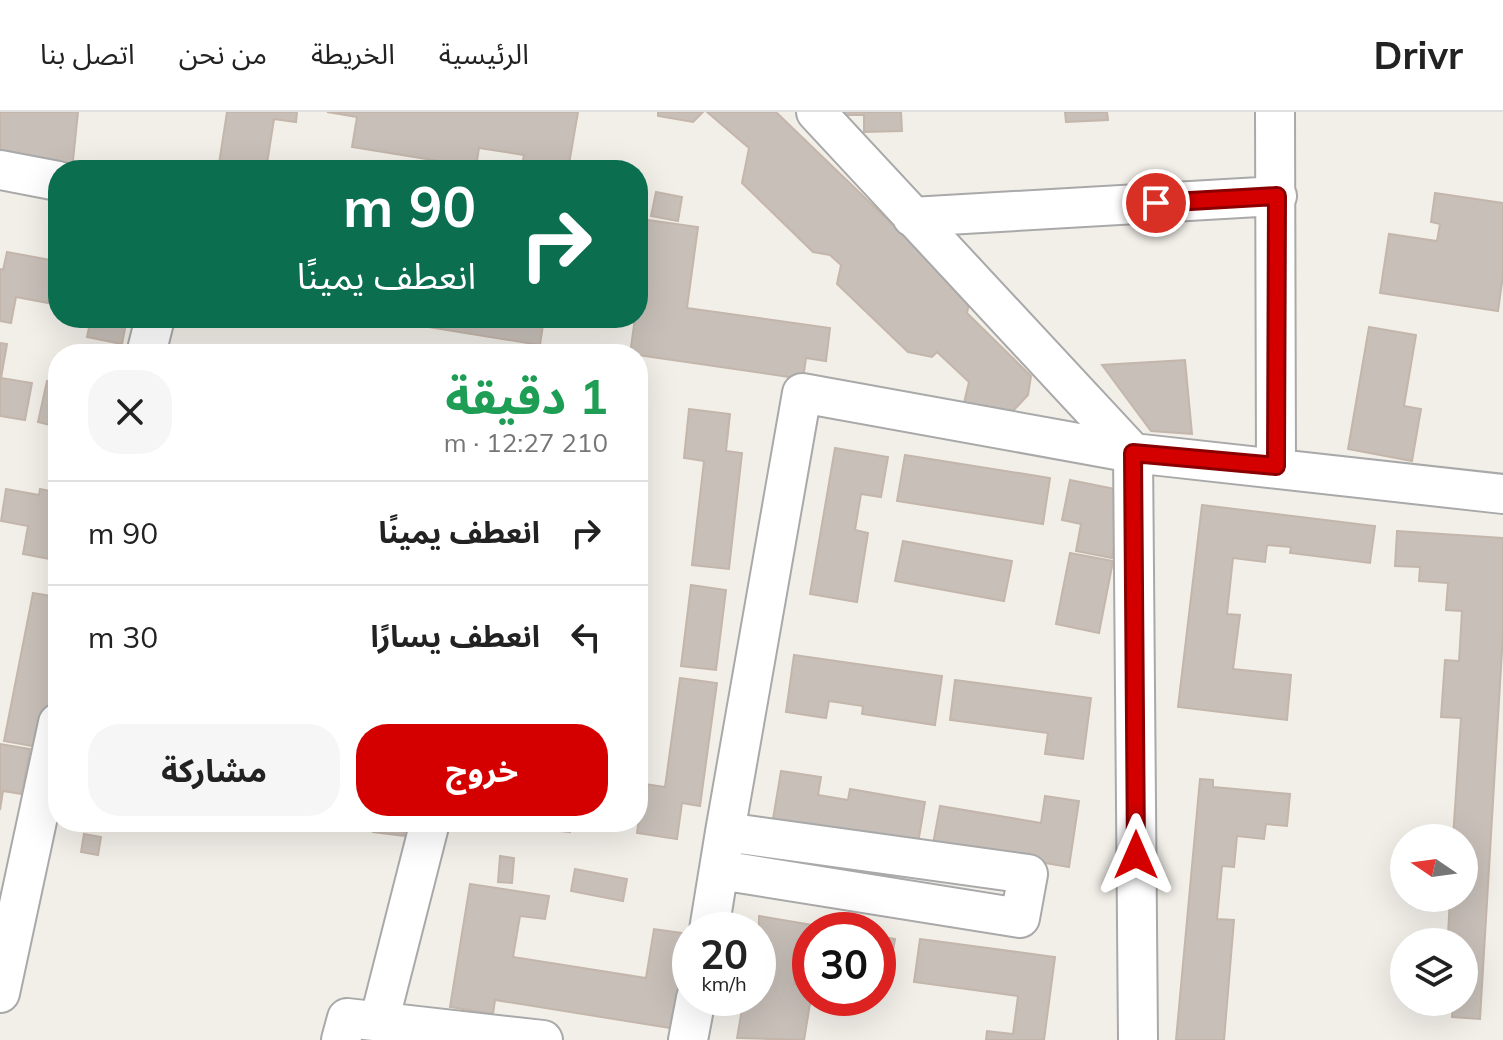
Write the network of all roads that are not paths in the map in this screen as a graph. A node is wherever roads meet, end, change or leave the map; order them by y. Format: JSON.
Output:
{"nodes":[{"id":1,"x":816,"y":112,"type":"edge"},
{"id":2,"x":1275,"y":112,"type":"edge"},
{"id":3,"x":0,"y":170,"type":"edge"},
{"id":4,"x":48,"y":179,"type":"edge"},
{"id":5,"x":1277,"y":196,"type":"junction"},
{"id":6,"x":912,"y":217,"type":"junction"},
{"id":7,"x":1133,"y":453,"type":"junction"},
{"id":8,"x":1276,"y":466,"type":"junction"},
{"id":9,"x":1503,"y":494,"type":"edge"},
{"id":10,"x":48,"y":750,"type":"edge"},
{"id":11,"x":427,"y":832,"type":"edge"},
{"id":12,"x":725,"y":832,"type":"junction"},
{"id":13,"x":15,"y":838,"type":"edge"},
{"id":14,"x":720,"y":870,"type":"junction"},
{"id":15,"x":712,"y":912,"type":"edge"},
{"id":16,"x":0,"y":993,"type":"edge"},
{"id":17,"x":693,"y":1016,"type":"edge"},
{"id":18,"x":379,"y":1022,"type":"junction"},
{"id":19,"x":341,"y":1040,"type":"edge"},
{"id":20,"x":543,"y":1040,"type":"edge"},
{"id":21,"x":688,"y":1040,"type":"edge"},
{"id":22,"x":1138,"y":1040,"type":"edge"}],
"edges":[{"from":1,"to":6,"type":"street"},
{"from":2,"to":5,"type":"street"},
{"from":3,"to":4,"type":"street"},
{"from":5,"to":6,"type":"street"},
{"from":5,"to":8,"type":"street"},
{"from":6,"to":7,"type":"street"},
{"from":7,"to":8,"type":"street"},
{"from":7,"to":12,"type":"street"},
{"from":7,"to":22,"type":"street"},
{"from":8,"to":9,"type":"street"},
{"from":10,"to":13,"type":"street"},
{"from":11,"to":18,"type":"street"},
{"from":12,"to":14,"type":"street"},
{"from":12,"to":14,"type":"street"},
{"from":13,"to":16,"type":"street"},
{"from":14,"to":15,"type":"street"},
{"from":17,"to":21,"type":"street"},
{"from":18,"to":19,"type":"street"},
{"from":18,"to":20,"type":"street"}]}
